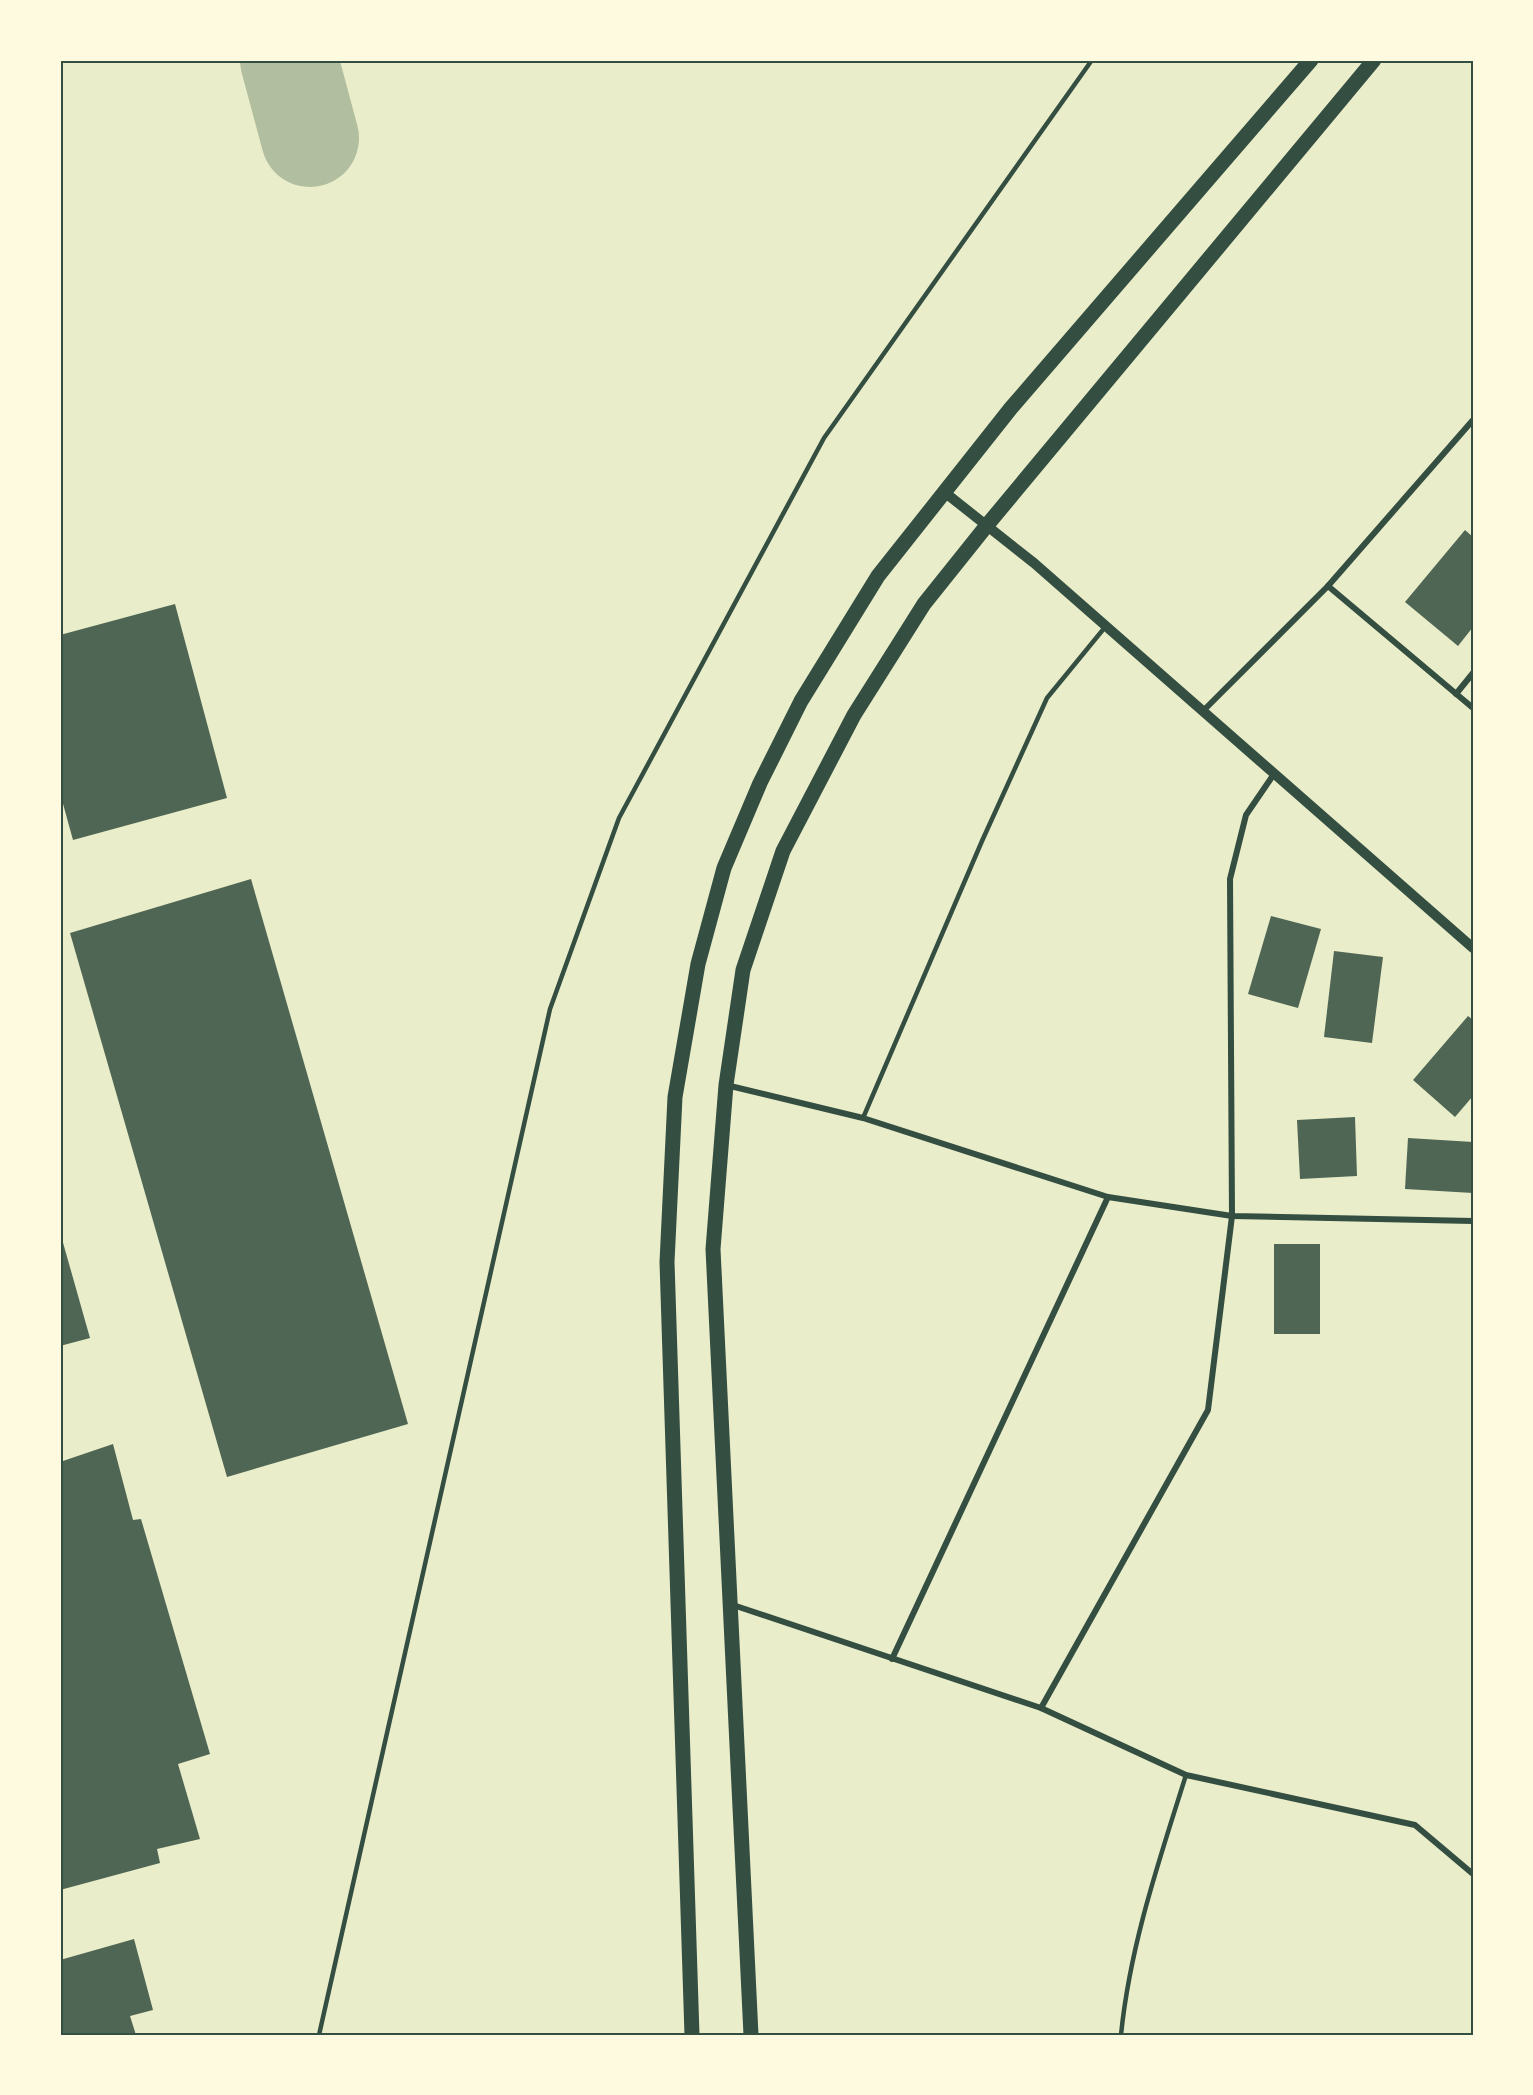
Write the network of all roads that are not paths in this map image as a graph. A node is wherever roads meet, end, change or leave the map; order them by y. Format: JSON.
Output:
{"nodes":[{"id":1,"x":1092,"y":60,"type":"edge"},
{"id":2,"x":1311,"y":60,"type":"edge"},
{"id":3,"x":1374,"y":60,"type":"edge"},
{"id":4,"x":1473,"y":420,"type":"edge"},
{"id":5,"x":943,"y":491,"type":"junction"},
{"id":6,"x":988,"y":524,"type":"junction"},
{"id":7,"x":1328,"y":586,"type":"junction"},
{"id":8,"x":1106,"y":626,"type":"junction"},
{"id":9,"x":1473,"y":673,"type":"edge"},
{"id":10,"x":1456,"y":694,"type":"junction"},
{"id":11,"x":1473,"y":708,"type":"edge"},
{"id":12,"x":1204,"y":710,"type":"junction"},
{"id":13,"x":1274,"y":774,"type":"junction"},
{"id":14,"x":1473,"y":948,"type":"edge"},
{"id":15,"x":726,"y":1085,"type":"junction"},
{"id":16,"x":863,"y":1118,"type":"junction"},
{"id":17,"x":1108,"y":1197,"type":"junction"},
{"id":18,"x":1232,"y":1216,"type":"junction"},
{"id":19,"x":1473,"y":1221,"type":"edge"},
{"id":20,"x":730,"y":1604,"type":"junction"},
{"id":21,"x":892,"y":1659,"type":"junction"},
{"id":22,"x":1041,"y":1708,"type":"junction"},
{"id":23,"x":1186,"y":1775,"type":"junction"},
{"id":24,"x":1473,"y":1874,"type":"edge"},
{"id":25,"x":319,"y":2035,"type":"edge"},
{"id":26,"x":692,"y":2035,"type":"edge"},
{"id":27,"x":751,"y":2035,"type":"edge"},
{"id":28,"x":1121,"y":2035,"type":"edge"}],
"edges":[{"from":1,"to":25,"type":"lane"},
{"from":2,"to":5,"type":"main road"},
{"from":3,"to":6,"type":"main road"},
{"from":4,"to":7,"type":"street"},
{"from":5,"to":6,"type":"street"},
{"from":5,"to":26,"type":"main road"},
{"from":6,"to":8,"type":"street"},
{"from":6,"to":15,"type":"main road"},
{"from":7,"to":10,"type":"street"},
{"from":7,"to":12,"type":"street"},
{"from":8,"to":12,"type":"street"},
{"from":8,"to":16,"type":"lane"},
{"from":9,"to":10,"type":"street"},
{"from":10,"to":11,"type":"street"},
{"from":12,"to":13,"type":"street"},
{"from":13,"to":14,"type":"street"},
{"from":13,"to":18,"type":"street"},
{"from":15,"to":16,"type":"street"},
{"from":15,"to":20,"type":"main road"},
{"from":16,"to":17,"type":"street"},
{"from":17,"to":18,"type":"street"},
{"from":17,"to":21,"type":"street"},
{"from":18,"to":19,"type":"street"},
{"from":18,"to":22,"type":"street"},
{"from":20,"to":21,"type":"street"},
{"from":20,"to":27,"type":"main road"},
{"from":21,"to":22,"type":"street"},
{"from":22,"to":23,"type":"street"},
{"from":23,"to":24,"type":"street"},
{"from":23,"to":28,"type":"lane"}]}
